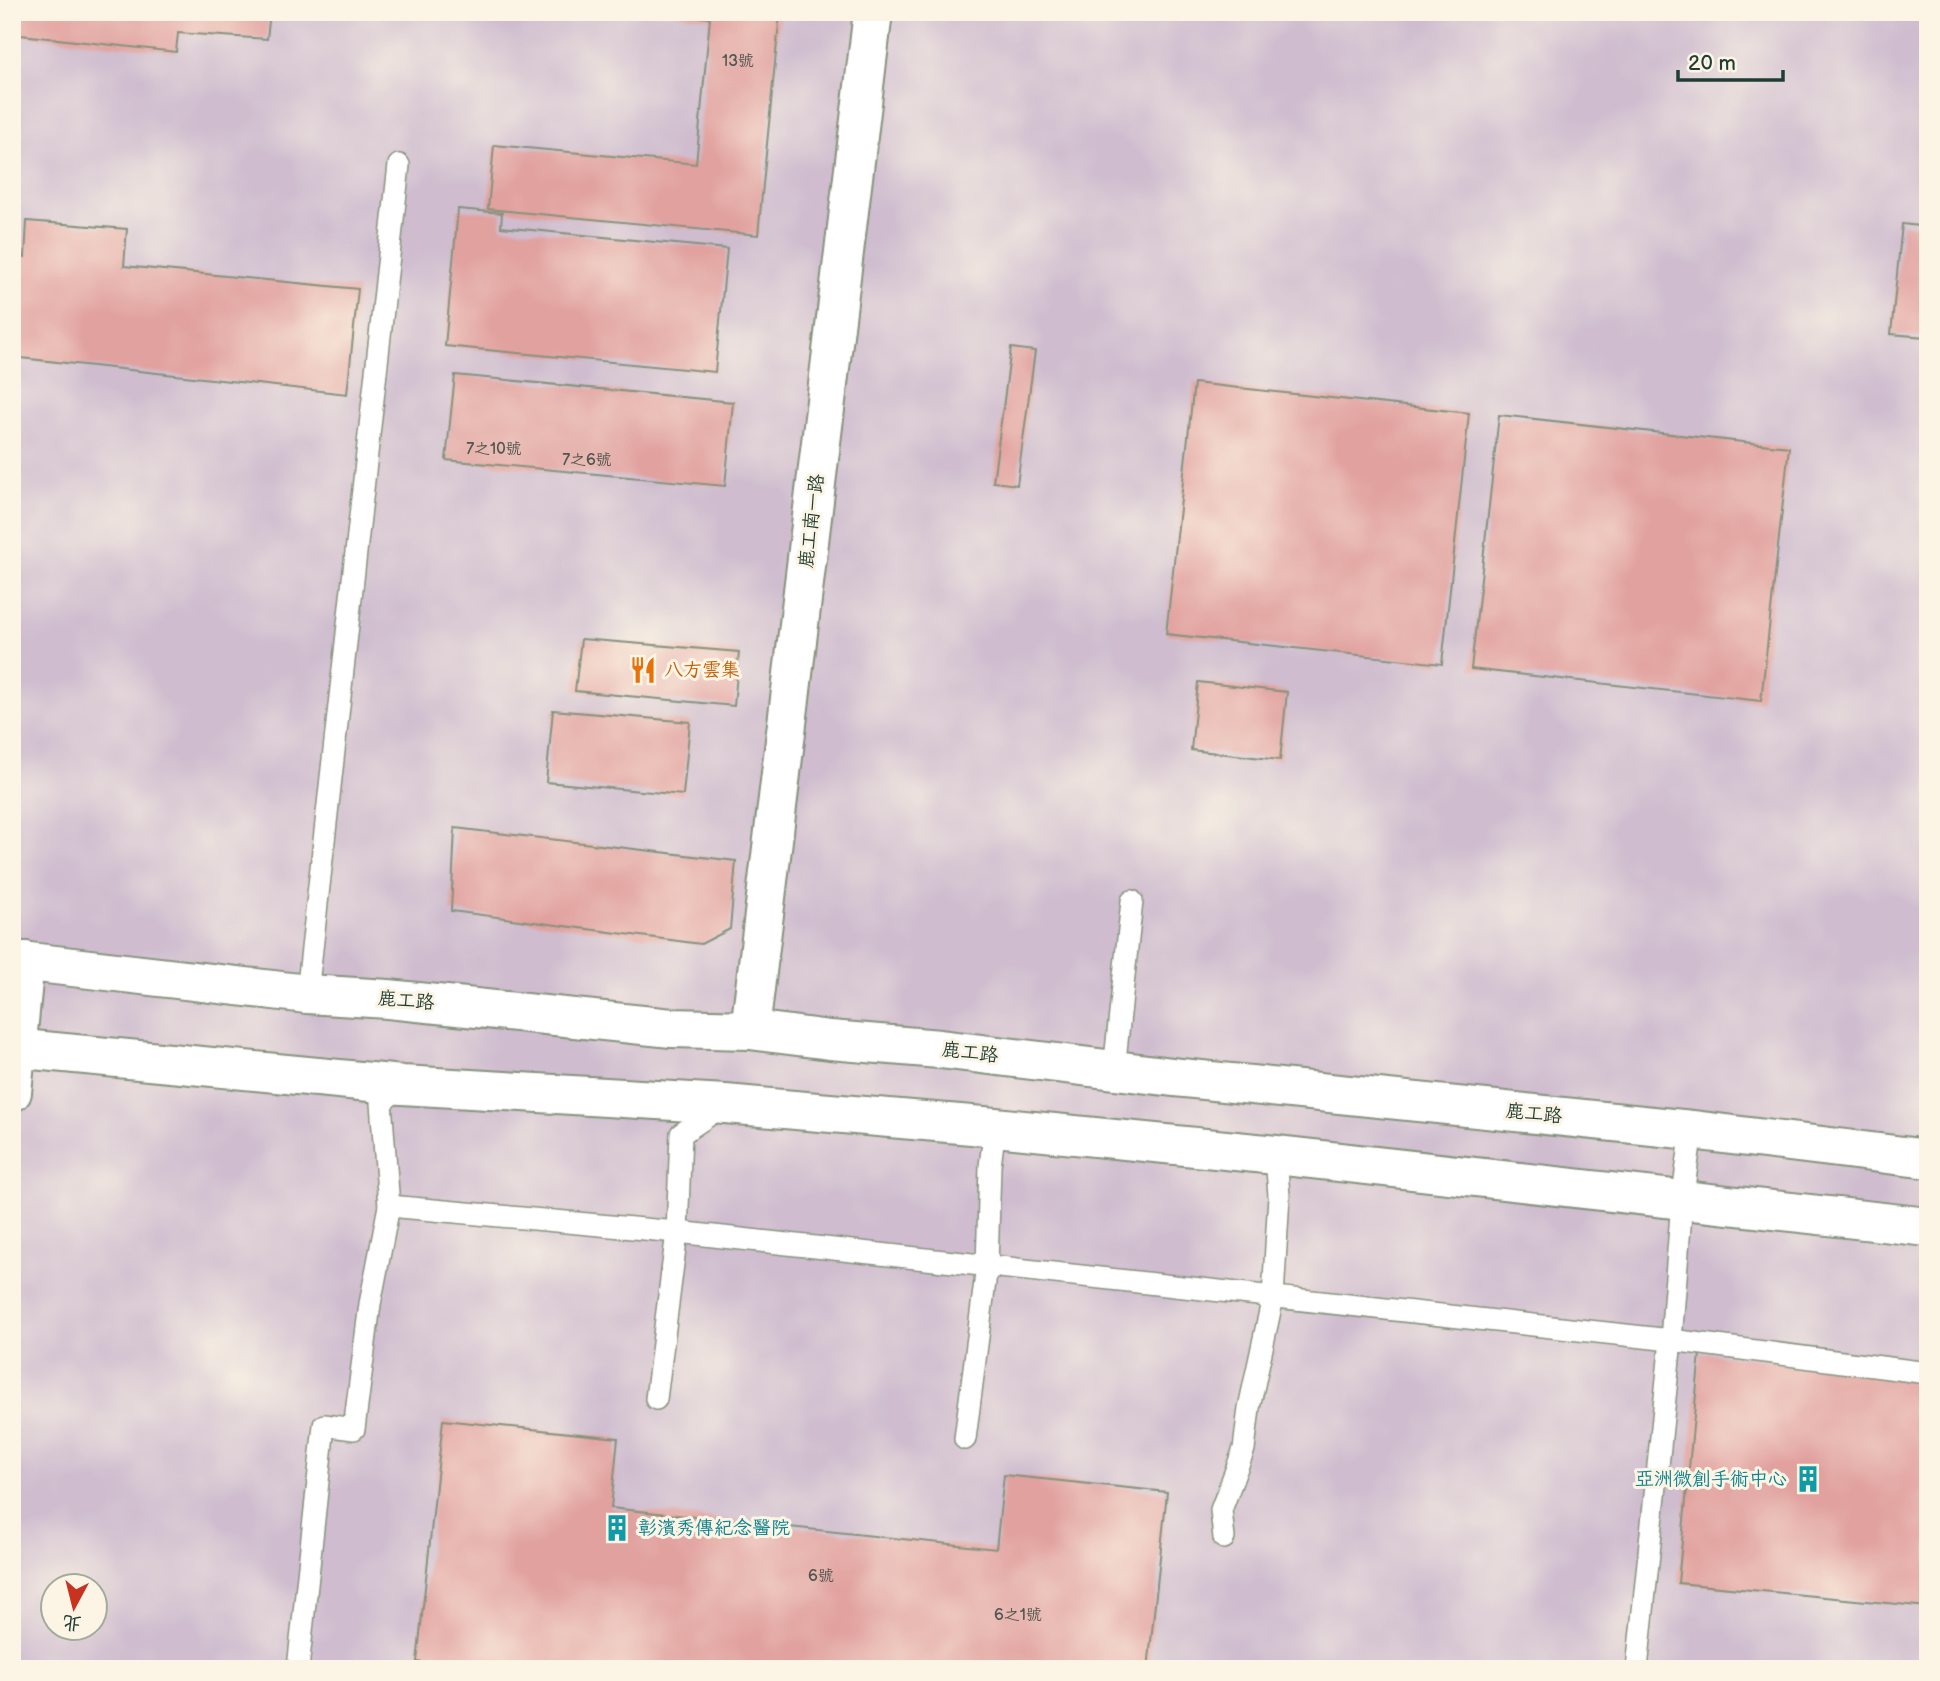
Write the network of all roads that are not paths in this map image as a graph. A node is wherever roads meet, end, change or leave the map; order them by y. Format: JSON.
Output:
{"nodes":[{"id":1,"x":873,"y":12,"type":"edge"},
{"id":2,"x":399,"y":164,"type":"dead end"},
{"id":3,"x":1132,"y":901,"type":"dead end"},
{"id":4,"x":19,"y":960,"type":"edge"},
{"id":5,"x":307,"y":995,"type":"junction"},
{"id":6,"x":750,"y":1030,"type":"junction"},
{"id":7,"x":15,"y":1049,"type":"edge"},
{"id":8,"x":1114,"y":1070,"type":"junction"},
{"id":9,"x":402,"y":1085,"type":"junction"},
{"id":10,"x":12,"y":1092,"type":"edge"},
{"id":11,"x":725,"y":1104,"type":"junction"},
{"id":12,"x":995,"y":1127,"type":"junction"},
{"id":13,"x":1692,"y":1130,"type":"junction"},
{"id":14,"x":1276,"y":1155,"type":"junction"},
{"id":15,"x":1928,"y":1159,"type":"edge"},
{"id":16,"x":1682,"y":1201,"type":"junction"},
{"id":17,"x":388,"y":1206,"type":"junction"},
{"id":18,"x":1928,"y":1227,"type":"edge"},
{"id":19,"x":677,"y":1232,"type":"junction"},
{"id":20,"x":986,"y":1266,"type":"junction"},
{"id":21,"x":1273,"y":1297,"type":"junction"},
{"id":22,"x":1671,"y":1340,"type":"junction"},
{"id":23,"x":1928,"y":1373,"type":"edge"},
{"id":24,"x":656,"y":1399,"type":"dead end"},
{"id":25,"x":965,"y":1439,"type":"dead end"},
{"id":26,"x":1224,"y":1538,"type":"dead end"},
{"id":27,"x":298,"y":1669,"type":"edge"},
{"id":28,"x":1637,"y":1669,"type":"edge"}],
"edges":[{"from":1,"to":6,"type":"street","name":"鹿工南一路"},
{"from":2,"to":5,"type":"lane"},
{"from":3,"to":8,"type":"lane"},
{"from":4,"to":5,"type":"street","name":"鹿工路"},
{"from":4,"to":7,"type":"street"},
{"from":5,"to":6,"type":"street","name":"鹿工路"},
{"from":6,"to":8,"type":"street","name":"鹿工路"},
{"from":7,"to":9,"type":"street"},
{"from":7,"to":10,"type":"street"},
{"from":8,"to":13,"type":"street","name":"鹿工路"},
{"from":9,"to":11,"type":"street"},
{"from":9,"to":17,"type":"lane"},
{"from":11,"to":12,"type":"street"},
{"from":11,"to":19,"type":"lane"},
{"from":12,"to":14,"type":"street"},
{"from":12,"to":20,"type":"lane"},
{"from":13,"to":15,"type":"street","name":"鹿工路"},
{"from":13,"to":16,"type":"lane"},
{"from":14,"to":16,"type":"street"},
{"from":14,"to":21,"type":"lane"},
{"from":16,"to":18,"type":"street"},
{"from":16,"to":22,"type":"lane"},
{"from":17,"to":19,"type":"lane"},
{"from":17,"to":27,"type":"lane"},
{"from":19,"to":20,"type":"lane"},
{"from":19,"to":24,"type":"lane"},
{"from":20,"to":21,"type":"lane"},
{"from":20,"to":25,"type":"lane"},
{"from":21,"to":22,"type":"lane"},
{"from":21,"to":26,"type":"lane"},
{"from":22,"to":23,"type":"lane"},
{"from":22,"to":28,"type":"lane"}]}
